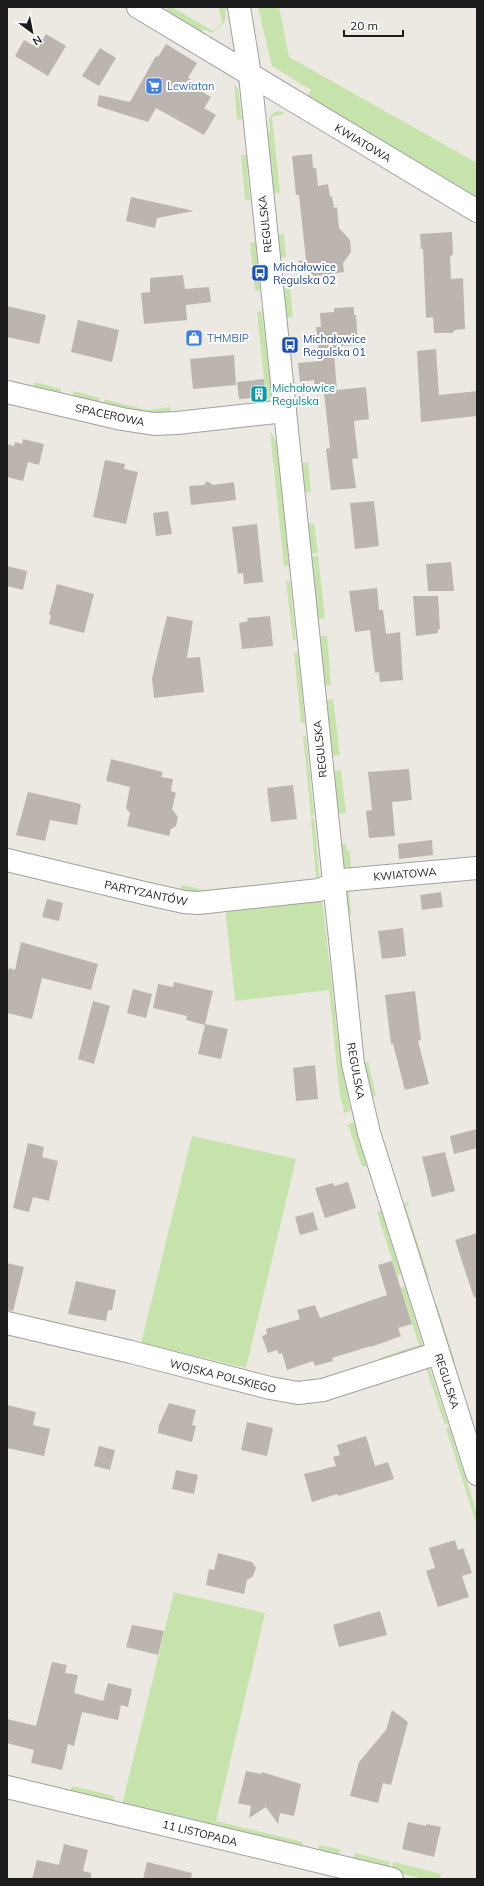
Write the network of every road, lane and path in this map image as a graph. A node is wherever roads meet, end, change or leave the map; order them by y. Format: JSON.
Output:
{"nodes":[{"id":1,"x":138,"y":7,"type":"edge"},
{"id":2,"x":241,"y":16,"type":"edge"},
{"id":3,"x":210,"y":51,"type":"junction"},
{"id":4,"x":250,"y":75,"type":"junction"},
{"id":5,"x":477,"y":211,"type":"edge"},
{"id":6,"x":7,"y":392,"type":"edge"},
{"id":7,"x":285,"y":411,"type":"junction"},
{"id":8,"x":7,"y":860,"type":"edge"},
{"id":9,"x":477,"y":868,"type":"edge"},
{"id":10,"x":333,"y":884,"type":"junction"},
{"id":11,"x":7,"y":1323,"type":"edge"},
{"id":12,"x":438,"y":1353,"type":"junction"},
{"id":13,"x":477,"y":1474,"type":"edge"},
{"id":14,"x":7,"y":1786,"type":"edge"},
{"id":15,"x":392,"y":1879,"type":"edge"}],
"edges":[{"from":1,"to":3,"type":"street","name":"KWIATOWA"},
{"from":2,"to":3,"type":"street"},
{"from":2,"to":4,"type":"street","name":"REGULSKA"},
{"from":3,"to":4,"type":"street","name":"KWIATOWA"},
{"from":4,"to":5,"type":"street","name":"KWIATOWA"},
{"from":4,"to":7,"type":"street","name":"REGULSKA"},
{"from":6,"to":7,"type":"street","name":"SPACEROWA"},
{"from":7,"to":10,"type":"street","name":"REGULSKA"},
{"from":8,"to":10,"type":"street","name":"PARTYZANTÓW"},
{"from":9,"to":10,"type":"street","name":"KWIATOWA"},
{"from":10,"to":12,"type":"street","name":"REGULSKA"},
{"from":11,"to":12,"type":"street","name":"WOJSKA POLSKIEGO"},
{"from":12,"to":13,"type":"street","name":"REGULSKA"},
{"from":14,"to":15,"type":"street","name":"11 LISTOPADA"}]}
